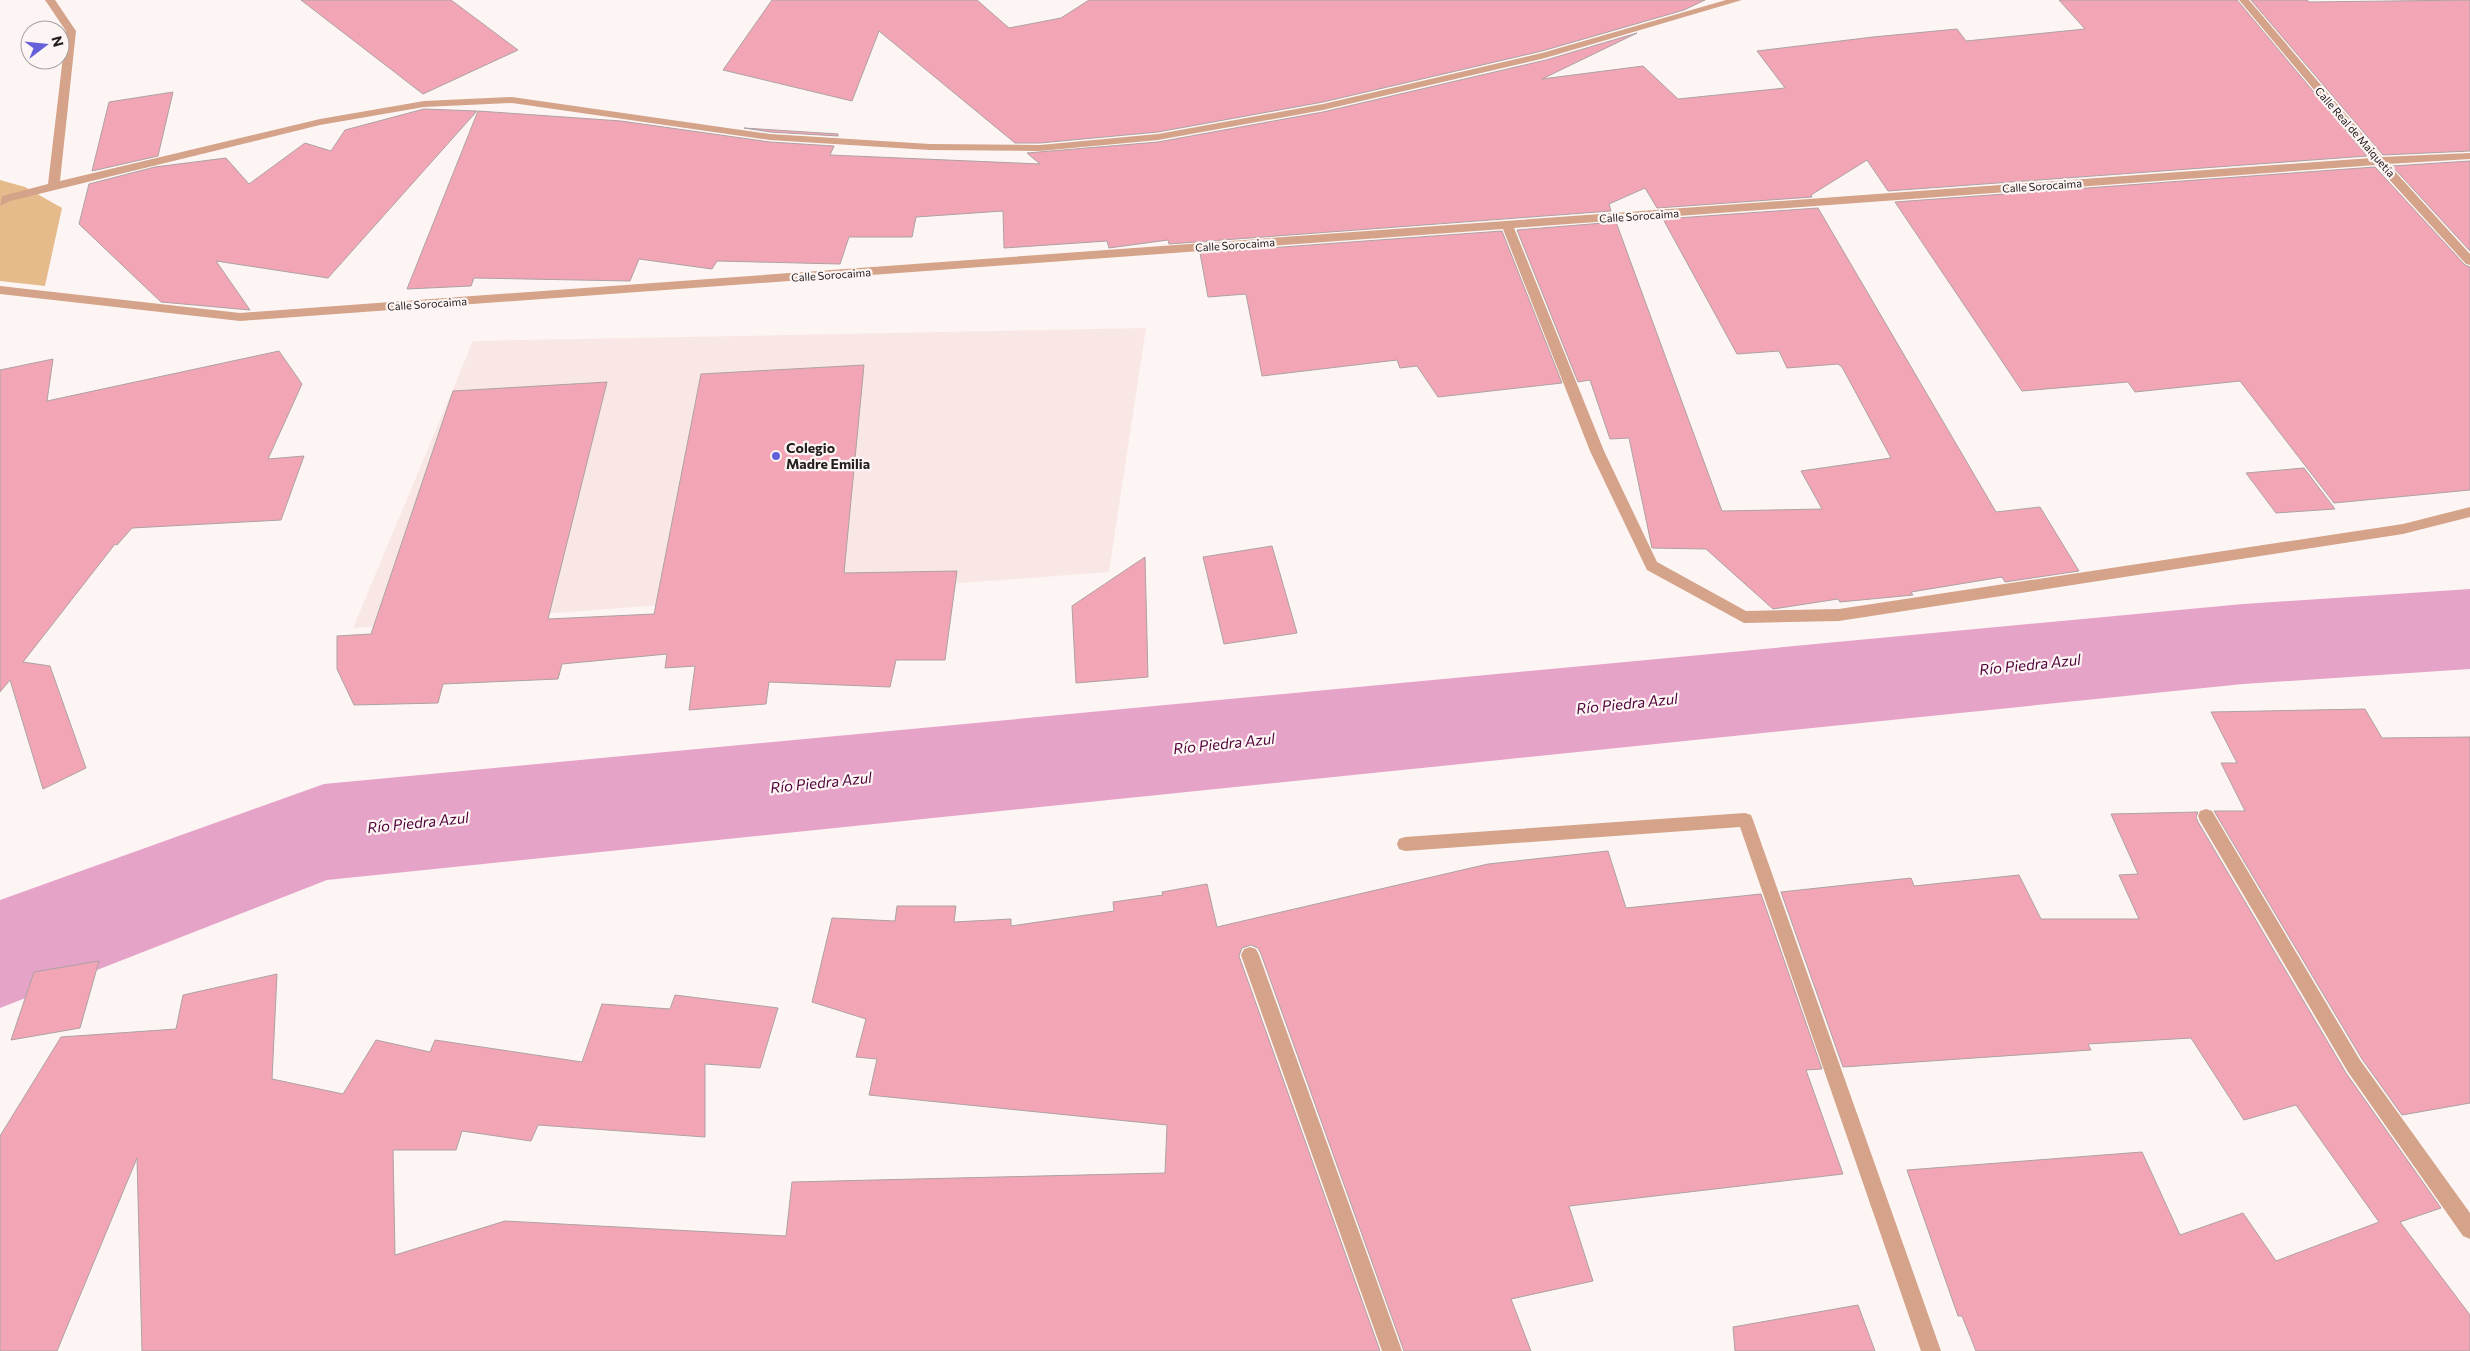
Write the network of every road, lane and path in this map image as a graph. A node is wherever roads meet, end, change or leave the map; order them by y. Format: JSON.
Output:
{"nodes":[{"id":1,"x":50,"y":0,"type":"edge"},
{"id":2,"x":1737,"y":0,"type":"edge"},
{"id":3,"x":2244,"y":0,"type":"edge"},
{"id":4,"x":2470,"y":156,"type":"edge"},
{"id":5,"x":2379,"y":161,"type":"junction"},
{"id":6,"x":54,"y":185,"type":"junction"},
{"id":7,"x":0,"y":202,"type":"edge"},
{"id":8,"x":1508,"y":225,"type":"junction"},
{"id":9,"x":2470,"y":261,"type":"edge"},
{"id":10,"x":0,"y":290,"type":"edge"},
{"id":11,"x":2470,"y":512,"type":"edge"},
{"id":12,"x":2206,"y":816,"type":"dead end"},
{"id":13,"x":1405,"y":844,"type":"dead end"},
{"id":14,"x":1250,"y":955,"type":"dead end"},
{"id":15,"x":2470,"y":1229,"type":"edge"},
{"id":16,"x":1392,"y":1351,"type":"edge"},
{"id":17,"x":1931,"y":1351,"type":"edge"}],
"edges":[{"from":1,"to":6,"type":"street"},
{"from":2,"to":6,"type":"street"},
{"from":3,"to":5,"type":"street","name":"Calle Real de Maiquetía"},
{"from":4,"to":5,"type":"street","name":"Calle Sorocaima"},
{"from":5,"to":8,"type":"street","name":"Calle Sorocaima"},
{"from":5,"to":9,"type":"street","name":"Calle Real de Maiquetía"},
{"from":6,"to":7,"type":"street"},
{"from":8,"to":10,"type":"street","name":"Calle Sorocaima"},
{"from":8,"to":11,"type":"street"},
{"from":12,"to":15,"type":"street"},
{"from":13,"to":17,"type":"street"},
{"from":14,"to":16,"type":"street"}]}
